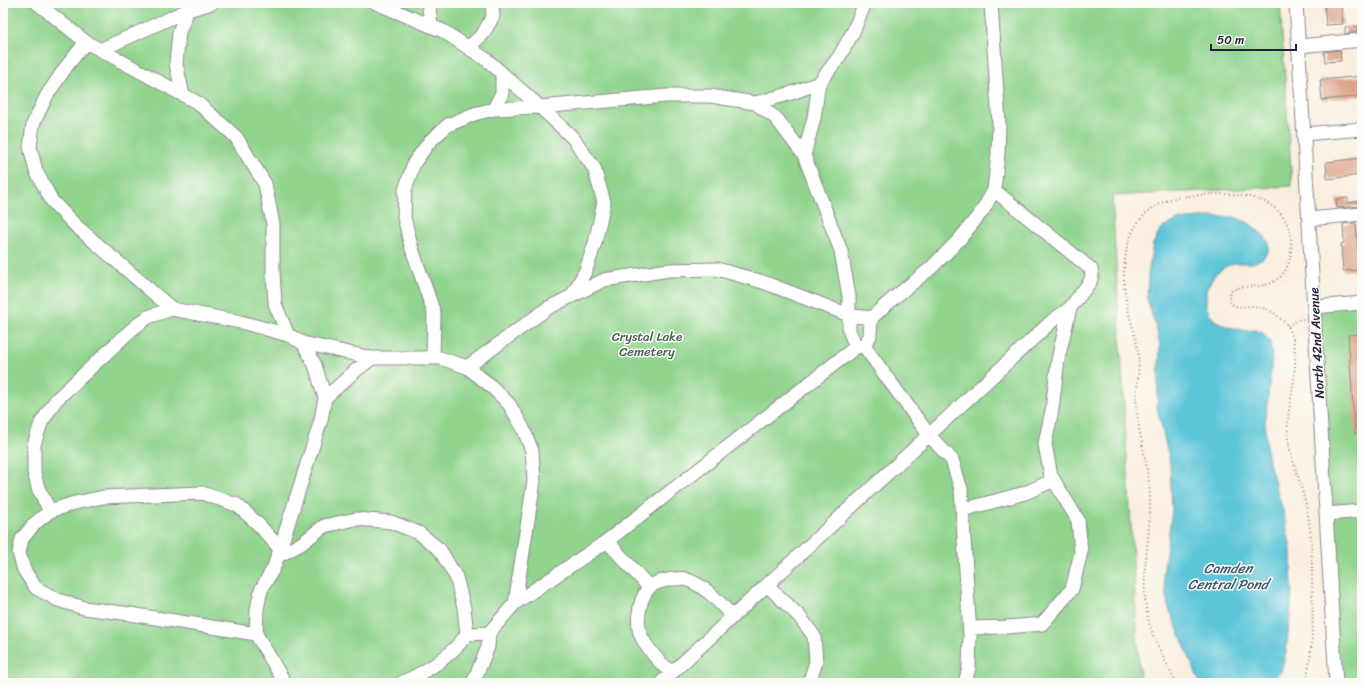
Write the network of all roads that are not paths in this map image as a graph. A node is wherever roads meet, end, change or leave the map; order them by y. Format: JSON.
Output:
{"nodes":[{"id":1,"x":37,"y":3,"type":"edge"},
{"id":2,"x":212,"y":3,"type":"edge"},
{"id":3,"x":376,"y":3,"type":"edge"},
{"id":4,"x":431,"y":3,"type":"edge"},
{"id":5,"x":492,"y":3,"type":"edge"},
{"id":6,"x":865,"y":3,"type":"edge"},
{"id":7,"x":991,"y":3,"type":"edge"},
{"id":8,"x":1296,"y":3,"type":"edge"},
{"id":9,"x":188,"y":10,"type":"junction"},
{"id":10,"x":431,"y":26,"type":"junction"},
{"id":11,"x":1362,"y":40,"type":"edge"},
{"id":12,"x":86,"y":42,"type":"junction"},
{"id":13,"x":1299,"y":46,"type":"junction"},
{"id":14,"x":469,"y":47,"type":"junction"},
{"id":15,"x":100,"y":50,"type":"junction"},
{"id":16,"x":502,"y":74,"type":"junction"},
{"id":17,"x":819,"y":83,"type":"junction"},
{"id":18,"x":183,"y":95,"type":"junction"},
{"id":19,"x":755,"y":103,"type":"junction"},
{"id":20,"x":540,"y":107,"type":"junction"},
{"id":21,"x":494,"y":109,"type":"junction"},
{"id":22,"x":1362,"y":129,"type":"edge"},
{"id":23,"x":1304,"y":134,"type":"junction"},
{"id":24,"x":804,"y":156,"type":"junction"},
{"id":25,"x":994,"y":190,"type":"junction"},
{"id":26,"x":1362,"y":214,"type":"edge"},
{"id":27,"x":1309,"y":219,"type":"junction"},
{"id":28,"x":572,"y":296,"type":"junction"},
{"id":29,"x":1362,"y":303,"type":"edge"},
{"id":30,"x":1314,"y":307,"type":"junction"},
{"id":31,"x":1070,"y":308,"type":"junction"},
{"id":32,"x":172,"y":309,"type":"junction"},
{"id":33,"x":849,"y":314,"type":"junction"},
{"id":34,"x":871,"y":318,"type":"junction"},
{"id":35,"x":288,"y":335,"type":"junction"},
{"id":36,"x":303,"y":343,"type":"junction"},
{"id":37,"x":860,"y":346,"type":"junction"},
{"id":38,"x":372,"y":358,"type":"junction"},
{"id":39,"x":433,"y":358,"type":"junction"},
{"id":40,"x":466,"y":367,"type":"junction"},
{"id":41,"x":325,"y":398,"type":"junction"},
{"id":42,"x":929,"y":435,"type":"junction"},
{"id":43,"x":1054,"y":480,"type":"junction"},
{"id":44,"x":962,"y":510,"type":"junction"},
{"id":45,"x":50,"y":511,"type":"junction"},
{"id":46,"x":1362,"y":511,"type":"edge"},
{"id":47,"x":1326,"y":514,"type":"junction"},
{"id":48,"x":607,"y":541,"type":"junction"},
{"id":49,"x":279,"y":553,"type":"junction"},
{"id":50,"x":768,"y":585,"type":"junction"},
{"id":51,"x":649,"y":588,"type":"junction"},
{"id":52,"x":515,"y":603,"type":"junction"},
{"id":53,"x":733,"y":617,"type":"junction"},
{"id":54,"x":970,"y":628,"type":"junction"},
{"id":55,"x":489,"y":633,"type":"junction"},
{"id":56,"x":256,"y":634,"type":"junction"},
{"id":57,"x":466,"y":634,"type":"junction"},
{"id":58,"x":672,"y":673,"type":"junction"},
{"id":59,"x":410,"y":681,"type":"edge"},
{"id":60,"x":284,"y":683,"type":"edge"},
{"id":61,"x":473,"y":683,"type":"edge"},
{"id":62,"x":661,"y":683,"type":"edge"},
{"id":63,"x":809,"y":683,"type":"edge"},
{"id":64,"x":965,"y":683,"type":"edge"},
{"id":65,"x":1336,"y":683,"type":"edge"}],
"edges":[{"from":1,"to":12,"type":"street"},
{"from":2,"to":9,"type":"street"},
{"from":3,"to":10,"type":"street"},
{"from":4,"to":10,"type":"street"},
{"from":5,"to":14,"type":"street"},
{"from":6,"to":17,"type":"street"},
{"from":7,"to":25,"type":"street"},
{"from":8,"to":13,"type":"street","name":"North 42nd Avenue"},
{"from":9,"to":15,"type":"street"},
{"from":9,"to":18,"type":"street"},
{"from":10,"to":14,"type":"street"},
{"from":11,"to":13,"type":"street"},
{"from":12,"to":15,"type":"street"},
{"from":12,"to":32,"type":"street"},
{"from":13,"to":23,"type":"street","name":"North 42nd Avenue"},
{"from":14,"to":16,"type":"street"},
{"from":15,"to":18,"type":"street"},
{"from":16,"to":20,"type":"street"},
{"from":16,"to":21,"type":"street"},
{"from":17,"to":19,"type":"street"},
{"from":17,"to":24,"type":"street"},
{"from":18,"to":35,"type":"street"},
{"from":19,"to":20,"type":"street"},
{"from":19,"to":24,"type":"street"},
{"from":20,"to":21,"type":"street"},
{"from":20,"to":28,"type":"street"},
{"from":21,"to":39,"type":"street"},
{"from":22,"to":23,"type":"street"},
{"from":23,"to":27,"type":"street","name":"North 42nd Avenue"},
{"from":24,"to":33,"type":"street"},
{"from":25,"to":31,"type":"street"},
{"from":25,"to":34,"type":"street"},
{"from":26,"to":27,"type":"street"},
{"from":27,"to":30,"type":"street","name":"North 42nd Avenue"},
{"from":28,"to":33,"type":"street"},
{"from":28,"to":40,"type":"street"},
{"from":29,"to":30,"type":"street"},
{"from":30,"to":47,"type":"street","name":"North 42nd Avenue"},
{"from":31,"to":42,"type":"street"},
{"from":31,"to":43,"type":"street"},
{"from":32,"to":35,"type":"street"},
{"from":32,"to":45,"type":"street"},
{"from":33,"to":34,"type":"street"},
{"from":33,"to":37,"type":"street"},
{"from":34,"to":37,"type":"street"},
{"from":35,"to":36,"type":"street"},
{"from":36,"to":38,"type":"street"},
{"from":36,"to":41,"type":"street"},
{"from":37,"to":42,"type":"street"},
{"from":37,"to":48,"type":"street"},
{"from":38,"to":39,"type":"street"},
{"from":38,"to":41,"type":"street"},
{"from":39,"to":40,"type":"street"},
{"from":40,"to":52,"type":"street"},
{"from":41,"to":49,"type":"street"},
{"from":42,"to":44,"type":"street"},
{"from":42,"to":50,"type":"street"},
{"from":43,"to":44,"type":"street"},
{"from":43,"to":54,"type":"street"},
{"from":44,"to":54,"type":"street"},
{"from":45,"to":49,"type":"street"},
{"from":45,"to":56,"type":"street"},
{"from":46,"to":47,"type":"street"},
{"from":47,"to":65,"type":"street","name":"North 42nd Avenue"},
{"from":48,"to":51,"type":"street"},
{"from":48,"to":52,"type":"street"},
{"from":49,"to":56,"type":"street"},
{"from":49,"to":57,"type":"street"},
{"from":50,"to":53,"type":"street"},
{"from":50,"to":63,"type":"street"},
{"from":51,"to":53,"type":"street"},
{"from":51,"to":58,"type":"street"},
{"from":52,"to":55,"type":"street"},
{"from":53,"to":58,"type":"street"},
{"from":54,"to":64,"type":"street"},
{"from":55,"to":57,"type":"street"},
{"from":55,"to":61,"type":"street"},
{"from":56,"to":60,"type":"street"},
{"from":57,"to":59,"type":"street"},
{"from":58,"to":62,"type":"street"}]}
